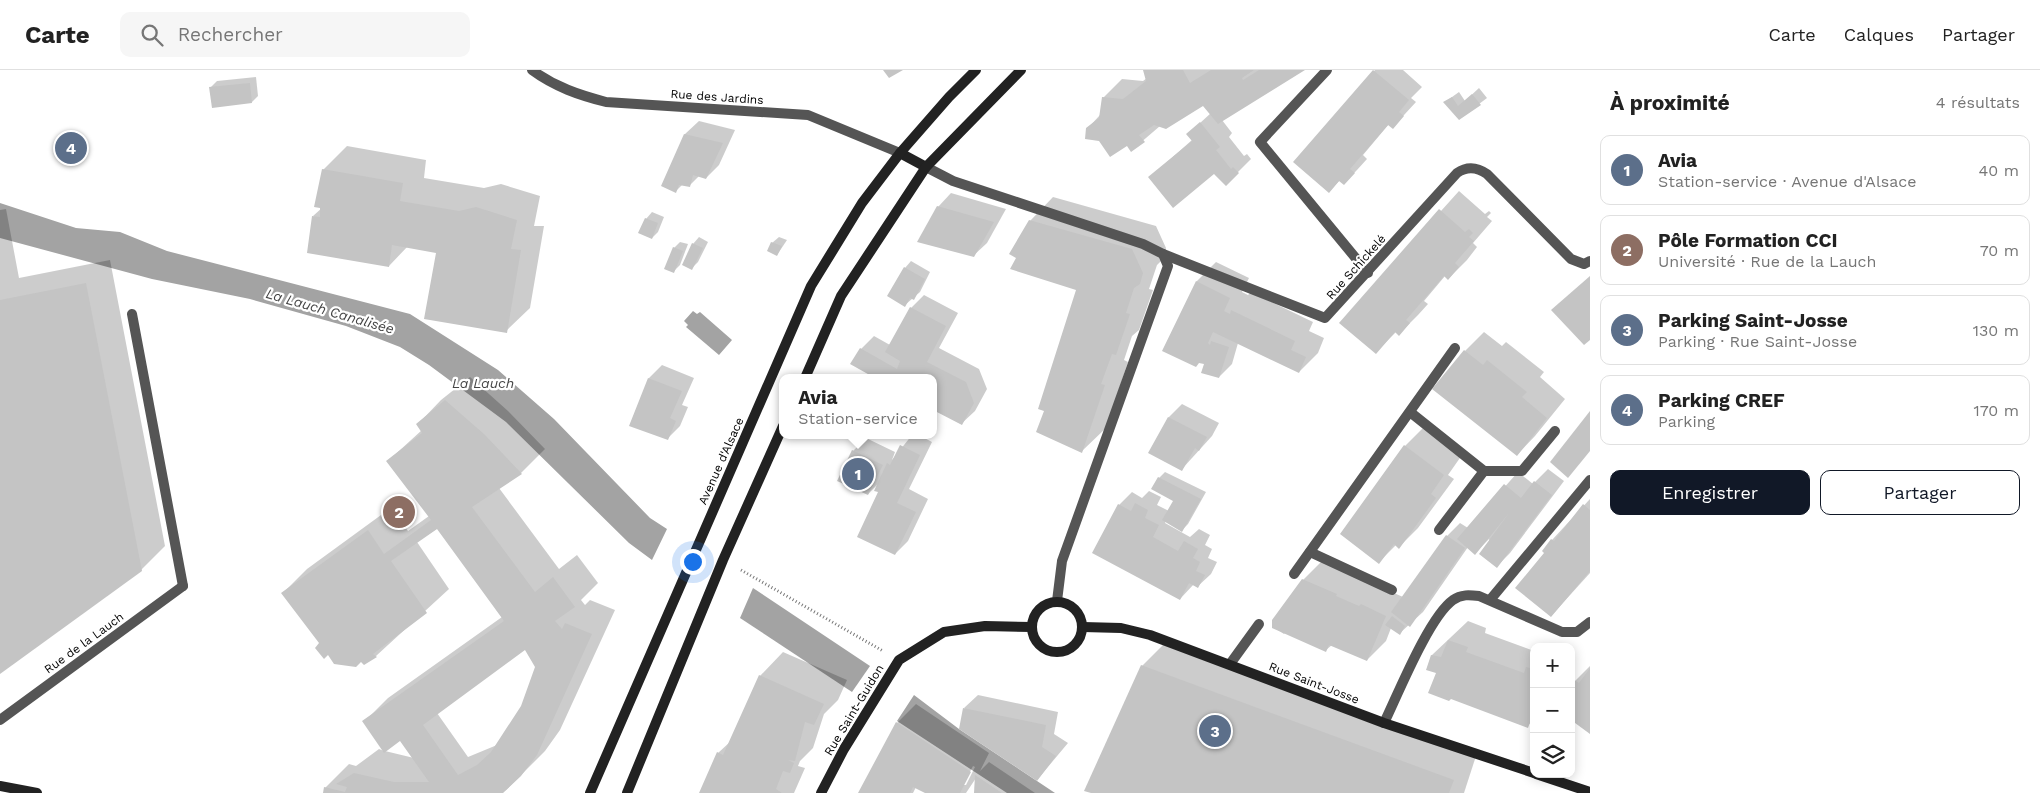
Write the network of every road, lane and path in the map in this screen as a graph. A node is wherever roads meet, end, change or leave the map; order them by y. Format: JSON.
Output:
{"nodes":[{"id":1,"x":532,"y":70,"type":"edge"},
{"id":2,"x":976,"y":70,"type":"edge"},
{"id":3,"x":1021,"y":70,"type":"edge"},
{"id":4,"x":1327,"y":70,"type":"edge"},
{"id":5,"x":900,"y":153,"type":"junction"},
{"id":6,"x":926,"y":167,"type":"junction"},
{"id":7,"x":1163,"y":254,"type":"junction"},
{"id":8,"x":1590,"y":261,"type":"edge"},
{"id":9,"x":1368,"y":273,"type":"junction"},
{"id":10,"x":132,"y":314,"type":"dead end"},
{"id":11,"x":1455,"y":348,"type":"dead end"},
{"id":12,"x":807,"y":374,"type":"edge"},
{"id":13,"x":1410,"y":412,"type":"junction"},
{"id":14,"x":1556,"y":431,"type":"dead end"},
{"id":15,"x":779,"y":435,"type":"edge"},
{"id":16,"x":1484,"y":471,"type":"junction"},
{"id":17,"x":1590,"y":480,"type":"edge"},
{"id":18,"x":1439,"y":530,"type":"dead end"},
{"id":19,"x":1310,"y":552,"type":"junction"},
{"id":20,"x":724,"y":560,"type":"junction"},
{"id":21,"x":1294,"y":574,"type":"dead end"},
{"id":22,"x":1392,"y":590,"type":"dead end"},
{"id":23,"x":1490,"y":600,"type":"junction"},
{"id":24,"x":1057,"y":601,"type":"junction"},
{"id":25,"x":1590,"y":622,"type":"edge"},
{"id":26,"x":1259,"y":624,"type":"dead end"},
{"id":27,"x":1032,"y":627,"type":"junction"},
{"id":28,"x":1083,"y":627,"type":"junction"},
{"id":29,"x":899,"y":660,"type":"junction"},
{"id":30,"x":1230,"y":664,"type":"junction"},
{"id":31,"x":0,"y":720,"type":"edge"},
{"id":32,"x":1384,"y":723,"type":"junction"},
{"id":33,"x":1530,"y":772,"type":"edge"},
{"id":34,"x":1547,"y":778,"type":"edge"},
{"id":35,"x":0,"y":786,"type":"edge"},
{"id":36,"x":1590,"y":792,"type":"edge"},
{"id":37,"x":37,"y":793,"type":"edge"},
{"id":38,"x":590,"y":793,"type":"edge"},
{"id":39,"x":626,"y":793,"type":"edge"},
{"id":40,"x":821,"y":793,"type":"edge"}],
"edges":[{"from":1,"to":5,"type":"street","name":"Rue des Jardins"},
{"from":2,"to":5,"type":"main road","name":"Avenue d'Alsace"},
{"from":3,"to":6,"type":"main road"},
{"from":4,"to":9,"type":"street"},
{"from":5,"to":6,"type":"main road"},
{"from":5,"to":38,"type":"main road","name":"Avenue d'Alsace"},
{"from":6,"to":7,"type":"street","name":"Rue Schickelé"},
{"from":6,"to":12,"type":"main road"},
{"from":7,"to":9,"type":"street","name":"Rue Schickelé"},
{"from":7,"to":24,"type":"street"},
{"from":8,"to":9,"type":"street","name":"Rue Schickelé"},
{"from":10,"to":31,"type":"street","name":"Rue de la Lauch"},
{"from":11,"to":13,"type":"street"},
{"from":13,"to":16,"type":"street"},
{"from":13,"to":19,"type":"street"},
{"from":14,"to":16,"type":"street"},
{"from":15,"to":20,"type":"main road"},
{"from":16,"to":18,"type":"street"},
{"from":17,"to":23,"type":"street"},
{"from":19,"to":21,"type":"street"},
{"from":19,"to":22,"type":"street"},
{"from":20,"to":29,"type":"path"},
{"from":20,"to":39,"type":"main road"},
{"from":23,"to":25,"type":"street"},
{"from":23,"to":32,"type":"street"},
{"from":24,"to":27,"type":"main road"},
{"from":24,"to":28,"type":"main road"},
{"from":26,"to":30,"type":"street"},
{"from":27,"to":28,"type":"main road"},
{"from":27,"to":29,"type":"main road","name":"Rue Saint-Guidon"},
{"from":28,"to":30,"type":"main road","name":"Rue Saint-Josse"},
{"from":29,"to":40,"type":"main road","name":"Rue Saint-Guidon"},
{"from":30,"to":32,"type":"main road","name":"Rue Saint-Josse"},
{"from":32,"to":33,"type":"main road","name":"Rue Saint-Josse"},
{"from":34,"to":36,"type":"main road","name":"Rue Saint-Josse"},
{"from":35,"to":37,"type":"main road"}]}
